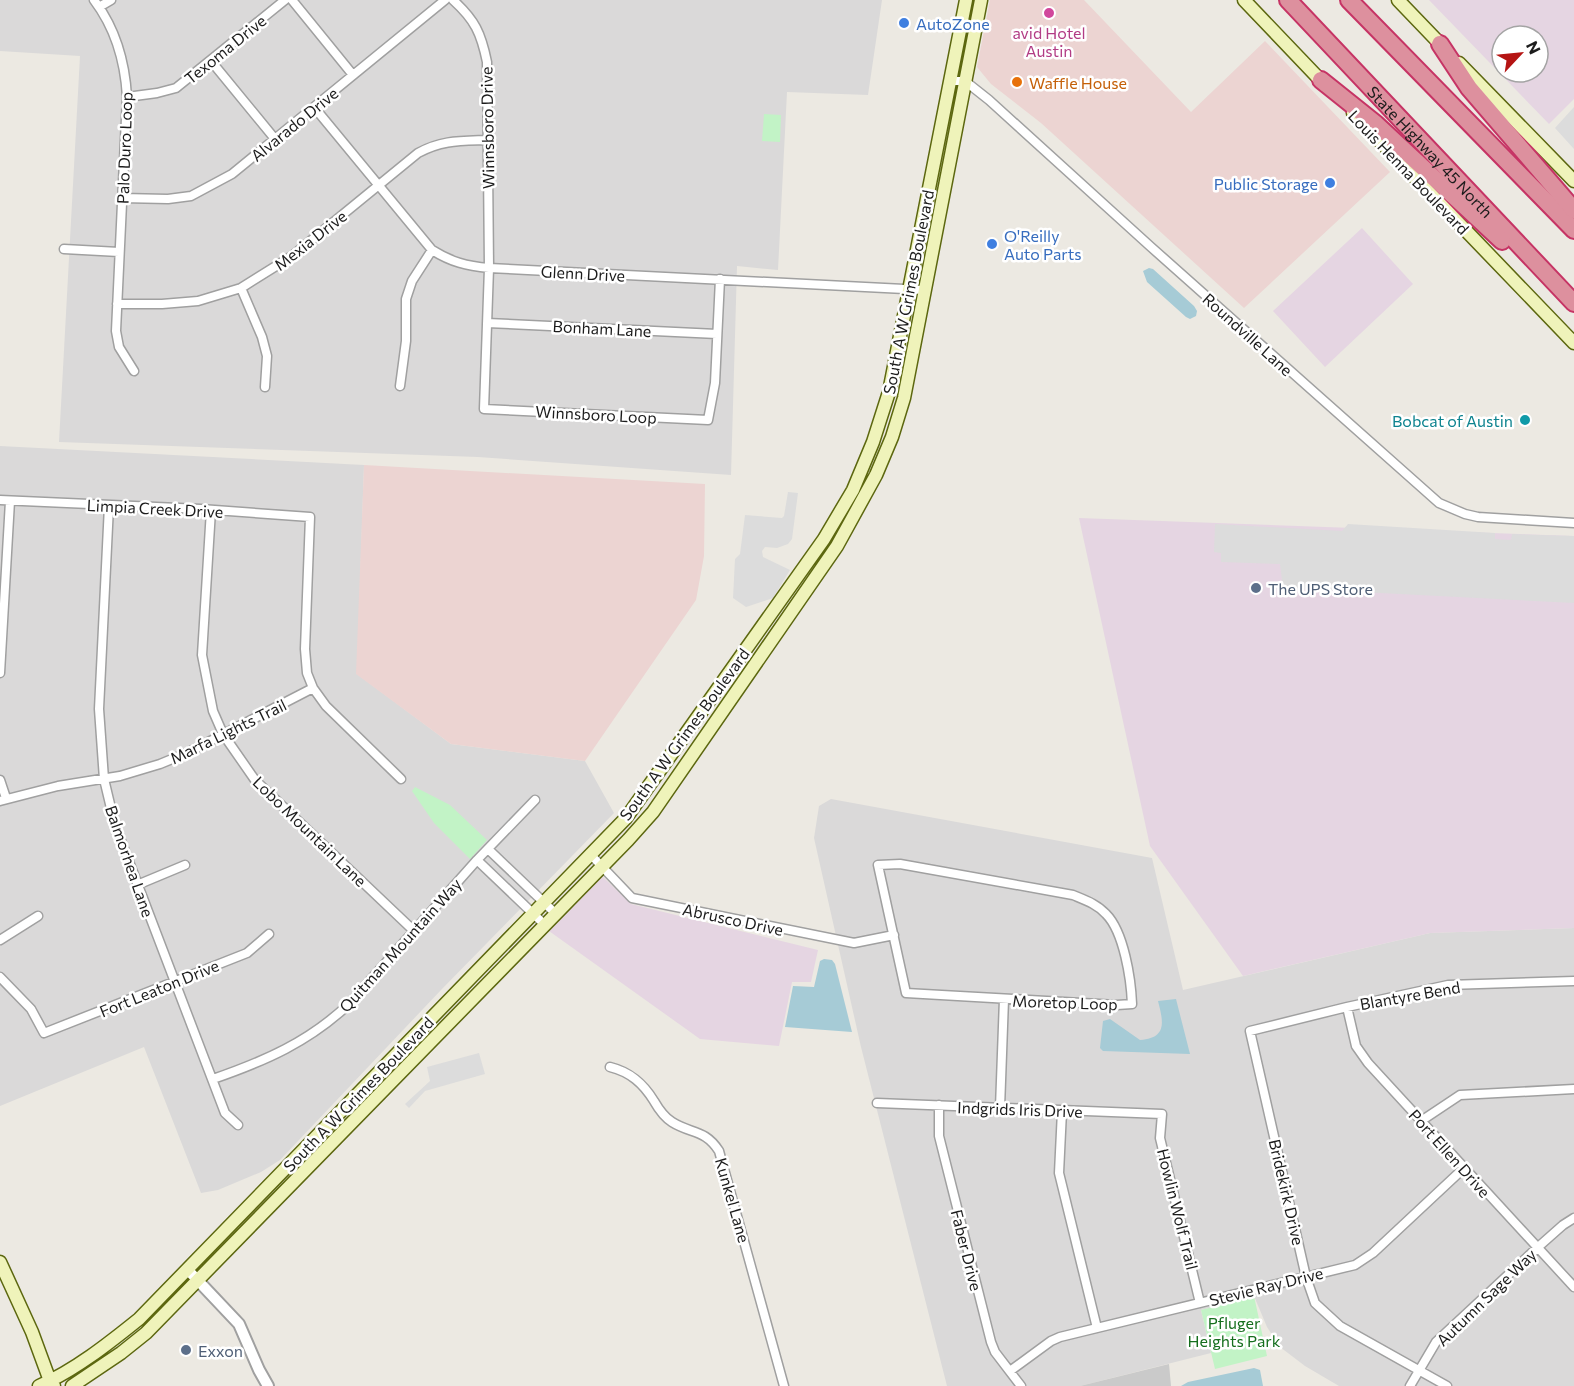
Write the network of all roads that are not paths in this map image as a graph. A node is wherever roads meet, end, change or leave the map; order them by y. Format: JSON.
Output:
{"nodes":[{"id":1,"x":111,"y":0,"type":"edge"},
{"id":2,"x":285,"y":0,"type":"edge"},
{"id":3,"x":292,"y":0,"type":"edge"},
{"id":4,"x":445,"y":0,"type":"edge"},
{"id":5,"x":453,"y":0,"type":"edge"},
{"id":6,"x":966,"y":0,"type":"edge"},
{"id":7,"x":981,"y":0,"type":"edge"},
{"id":8,"x":1244,"y":0,"type":"edge"},
{"id":9,"x":1288,"y":0,"type":"edge"},
{"id":10,"x":1349,"y":0,"type":"edge"},
{"id":11,"x":1398,"y":0,"type":"edge"},
{"id":12,"x":96,"y":3,"type":"edge"},
{"id":13,"x":1440,"y":44,"type":"junction"},
{"id":14,"x":211,"y":62,"type":"junction"},
{"id":15,"x":354,"y":75,"type":"junction"},
{"id":16,"x":1321,"y":80,"type":"junction"},
{"id":17,"x":951,"y":81,"type":"junction"},
{"id":18,"x":965,"y":81,"type":"junction"},
{"id":19,"x":127,"y":97,"type":"junction"},
{"id":20,"x":314,"y":107,"type":"junction"},
{"id":21,"x":275,"y":139,"type":"junction"},
{"id":22,"x":487,"y":140,"type":"junction"},
{"id":23,"x":1574,"y":181,"type":"edge"},
{"id":24,"x":379,"y":185,"type":"junction"},
{"id":25,"x":122,"y":198,"type":"junction"},
{"id":26,"x":1574,"y":210,"type":"edge"},
{"id":27,"x":1574,"y":230,"type":"edge"},
{"id":28,"x":64,"y":249,"type":"dead end"},
{"id":29,"x":432,"y":250,"type":"junction"},
{"id":30,"x":119,"y":252,"type":"junction"},
{"id":31,"x":489,"y":268,"type":"junction"},
{"id":32,"x":720,"y":279,"type":"junction"},
{"id":33,"x":241,"y":288,"type":"junction"},
{"id":34,"x":910,"y":290,"type":"junction"},
{"id":35,"x":924,"y":290,"type":"junction"},
{"id":36,"x":117,"y":304,"type":"junction"},
{"id":37,"x":1574,"y":305,"type":"edge"},
{"id":38,"x":487,"y":323,"type":"junction"},
{"id":39,"x":717,"y":334,"type":"junction"},
{"id":40,"x":1574,"y":344,"type":"edge"},
{"id":41,"x":134,"y":371,"type":"dead end"},
{"id":42,"x":400,"y":386,"type":"dead end"},
{"id":43,"x":265,"y":387,"type":"dead end"},
{"id":44,"x":853,"y":490,"type":"junction"},
{"id":45,"x":866,"y":496,"type":"junction"},
{"id":46,"x":0,"y":500,"type":"edge"},
{"id":47,"x":10,"y":501,"type":"junction"},
{"id":48,"x":109,"y":506,"type":"junction"},
{"id":49,"x":211,"y":510,"type":"junction"},
{"id":50,"x":1574,"y":523,"type":"edge"},
{"id":51,"x":792,"y":582,"type":"junction"},
{"id":52,"x":806,"y":592,"type":"junction"},
{"id":53,"x":2,"y":600,"type":"edge"},
{"id":54,"x":0,"y":674,"type":"edge"},
{"id":55,"x":313,"y":688,"type":"junction"},
{"id":56,"x":223,"y":734,"type":"junction"},
{"id":57,"x":671,"y":752,"type":"junction"},
{"id":58,"x":104,"y":779,"type":"junction"},
{"id":59,"x":400,"y":779,"type":"dead end"},
{"id":60,"x":0,"y":780,"type":"edge"},
{"id":61,"x":672,"y":784,"type":"junction"},
{"id":62,"x":3,"y":800,"type":"edge"},
{"id":63,"x":535,"y":800,"type":"dead end"},
{"id":64,"x":488,"y":849,"type":"junction"},
{"id":65,"x":590,"y":854,"type":"junction"},
{"id":66,"x":477,"y":860,"type":"junction"},
{"id":67,"x":185,"y":865,"type":"dead end"},
{"id":68,"x":602,"y":867,"type":"junction"},
{"id":69,"x":137,"y":885,"type":"junction"},
{"id":70,"x":544,"y":902,"type":"junction"},
{"id":71,"x":532,"y":914,"type":"junction"},
{"id":72,"x":556,"y":914,"type":"junction"},
{"id":73,"x":38,"y":916,"type":"dead end"},
{"id":74,"x":544,"y":926,"type":"junction"},
{"id":75,"x":413,"y":930,"type":"junction"},
{"id":76,"x":269,"y":934,"type":"dead end"},
{"id":77,"x":894,"y":935,"type":"junction"},
{"id":78,"x":0,"y":940,"type":"edge"},
{"id":79,"x":0,"y":977,"type":"edge"},
{"id":80,"x":1574,"y":981,"type":"edge"},
{"id":81,"x":175,"y":983,"type":"junction"},
{"id":82,"x":451,"y":998,"type":"junction"},
{"id":83,"x":1004,"y":999,"type":"junction"},
{"id":84,"x":1347,"y":1007,"type":"junction"},
{"id":85,"x":463,"y":1009,"type":"junction"},
{"id":86,"x":1250,"y":1031,"type":"joint"},
{"id":87,"x":610,"y":1067,"type":"dead end"},
{"id":88,"x":213,"y":1079,"type":"junction"},
{"id":89,"x":363,"y":1089,"type":"junction"},
{"id":90,"x":1574,"y":1089,"type":"edge"},
{"id":91,"x":374,"y":1100,"type":"junction"},
{"id":92,"x":877,"y":1103,"type":"dead end"},
{"id":93,"x":939,"y":1105,"type":"junction"},
{"id":94,"x":1000,"y":1108,"type":"junction"},
{"id":95,"x":1062,"y":1111,"type":"junction"},
{"id":96,"x":1162,"y":1114,"type":"joint"},
{"id":97,"x":1421,"y":1121,"type":"junction"},
{"id":98,"x":238,"y":1125,"type":"dead end"},
{"id":99,"x":293,"y":1161,"type":"junction"},
{"id":100,"x":1464,"y":1168,"type":"junction"},
{"id":101,"x":304,"y":1172,"type":"junction"},
{"id":102,"x":1574,"y":1218,"type":"edge"},
{"id":103,"x":1537,"y":1248,"type":"junction"},
{"id":104,"x":0,"y":1262,"type":"edge"},
{"id":105,"x":188,"y":1270,"type":"junction"},
{"id":106,"x":1306,"y":1277,"type":"junction"},
{"id":107,"x":198,"y":1280,"type":"junction"},
{"id":108,"x":1574,"y":1287,"type":"edge"},
{"id":109,"x":1200,"y":1303,"type":"junction"},
{"id":110,"x":1097,"y":1328,"type":"junction"},
{"id":111,"x":1010,"y":1371,"type":"junction"},
{"id":112,"x":1419,"y":1371,"type":"junction"},
{"id":113,"x":48,"y":1385,"type":"edge"},
{"id":114,"x":72,"y":1386,"type":"edge"},
{"id":115,"x":268,"y":1386,"type":"edge"},
{"id":116,"x":784,"y":1386,"type":"edge"},
{"id":117,"x":1021,"y":1386,"type":"edge"},
{"id":118,"x":1410,"y":1386,"type":"edge"},
{"id":119,"x":1447,"y":1386,"type":"edge"}],
"edges":[{"from":1,"to":12,"type":"street"},
{"from":2,"to":14,"type":"street","name":"Texoma Drive"},
{"from":3,"to":15,"type":"street"},
{"from":4,"to":15,"type":"street","name":"Alvarado Drive"},
{"from":5,"to":22,"type":"street","name":"Winnsboro Drive"},
{"from":6,"to":17,"type":"main road","name":"South A W Grimes Boulevard"},
{"from":7,"to":18,"type":"main road","name":"South A W Grimes Boulevard"},
{"from":8,"to":16,"type":"main road","name":"Louis Henna Boulevard"},
{"from":9,"to":37,"type":"highway","name":"State Highway 45 North"},
{"from":10,"to":27,"type":"highway"},
{"from":11,"to":13,"type":"main road"},
{"from":12,"to":19,"type":"street","name":"Palo Duro Loop"},
{"from":13,"to":23,"type":"main road"},
{"from":13,"to":26,"type":"highway"},
{"from":14,"to":19,"type":"street","name":"Texoma Drive"},
{"from":14,"to":21,"type":"street"},
{"from":15,"to":20,"type":"street","name":"Alvarado Drive"},
{"from":16,"to":37,"type":"highway"},
{"from":16,"to":40,"type":"main road","name":"Louis Henna Boulevard"},
{"from":17,"to":18,"type":"street"},
{"from":17,"to":34,"type":"main road","name":"South A W Grimes Boulevard"},
{"from":18,"to":35,"type":"main road","name":"South A W Grimes Boulevard"},
{"from":18,"to":50,"type":"street","name":"Roundville Lane"},
{"from":19,"to":25,"type":"street","name":"Palo Duro Loop"},
{"from":20,"to":21,"type":"street","name":"Alvarado Drive"},
{"from":20,"to":24,"type":"street","name":"Glenn Drive"},
{"from":21,"to":25,"type":"street","name":"Alvarado Drive"},
{"from":22,"to":24,"type":"street","name":"Mexia Drive"},
{"from":22,"to":31,"type":"street","name":"Winnsboro Drive"},
{"from":24,"to":29,"type":"street","name":"Glenn Drive"},
{"from":24,"to":33,"type":"street","name":"Mexia Drive"},
{"from":25,"to":30,"type":"street","name":"Palo Duro Loop"},
{"from":28,"to":30,"type":"street"},
{"from":29,"to":31,"type":"street","name":"Glenn Drive"},
{"from":29,"to":42,"type":"street"},
{"from":30,"to":36,"type":"street","name":"Palo Duro Loop"},
{"from":31,"to":32,"type":"street","name":"Glenn Drive"},
{"from":31,"to":38,"type":"street","name":"Winnsboro Loop"},
{"from":32,"to":34,"type":"street","name":"Glenn Drive"},
{"from":32,"to":39,"type":"street","name":"Winnsboro Loop"},
{"from":33,"to":36,"type":"street","name":"Mexia Drive"},
{"from":33,"to":43,"type":"street"},
{"from":34,"to":35,"type":"street","name":"Glenn Drive"},
{"from":34,"to":44,"type":"main road","name":"South A W Grimes Boulevard"},
{"from":35,"to":45,"type":"main road","name":"South A W Grimes Boulevard"},
{"from":36,"to":41,"type":"street","name":"Palo Duro Loop"},
{"from":38,"to":39,"type":"street","name":"Bonham Lane"},
{"from":38,"to":39,"type":"street","name":"Winnsboro Loop"},
{"from":44,"to":45,"type":"main road"},
{"from":44,"to":51,"type":"main road","name":"South A W Grimes Boulevard"},
{"from":45,"to":52,"type":"main road","name":"South A W Grimes Boulevard"},
{"from":46,"to":47,"type":"street","name":"Limpia Creek Drive"},
{"from":47,"to":48,"type":"street","name":"Limpia Creek Drive"},
{"from":47,"to":53,"type":"street"},
{"from":48,"to":49,"type":"street","name":"Limpia Creek Drive"},
{"from":48,"to":58,"type":"street","name":"Balmorhea Lane"},
{"from":49,"to":55,"type":"street","name":"Limpia Creek Drive"},
{"from":49,"to":56,"type":"street","name":"Lobo Mountain Lane"},
{"from":51,"to":52,"type":"main road"},
{"from":51,"to":57,"type":"main road","name":"South A W Grimes Boulevard"},
{"from":52,"to":61,"type":"main road","name":"South A W Grimes Boulevard"},
{"from":53,"to":54,"type":"street"},
{"from":55,"to":56,"type":"street","name":"Marfa Lights Trail"},
{"from":55,"to":59,"type":"street"},
{"from":56,"to":58,"type":"street","name":"Marfa Lights Trail"},
{"from":56,"to":75,"type":"street","name":"Lobo Mountain Lane"},
{"from":57,"to":61,"type":"main road"},
{"from":57,"to":65,"type":"main road","name":"South A W Grimes Boulevard"},
{"from":58,"to":62,"type":"street","name":"Marfa Lights Trail"},
{"from":58,"to":69,"type":"street","name":"Balmorhea Lane"},
{"from":60,"to":62,"type":"street"},
{"from":61,"to":68,"type":"main road","name":"South A W Grimes Boulevard"},
{"from":63,"to":64,"type":"street","name":"Quitman Mountain Way"},
{"from":64,"to":66,"type":"street","name":"Quitman Mountain Way"},
{"from":64,"to":70,"type":"street"},
{"from":65,"to":68,"type":"street","name":"Abrusco Drive"},
{"from":65,"to":70,"type":"main road","name":"South A W Grimes Boulevard"},
{"from":66,"to":71,"type":"street"},
{"from":66,"to":75,"type":"street","name":"Quitman Mountain Way"},
{"from":67,"to":69,"type":"street"},
{"from":68,"to":72,"type":"main road","name":"South A W Grimes Boulevard"},
{"from":68,"to":77,"type":"street","name":"Abrusco Drive"},
{"from":69,"to":81,"type":"street","name":"Balmorhea Lane"},
{"from":70,"to":71,"type":"main road","name":"South A W Grimes Boulevard"},
{"from":70,"to":72,"type":"street"},
{"from":71,"to":74,"type":"street"},
{"from":71,"to":82,"type":"main road","name":"South A W Grimes Boulevard"},
{"from":72,"to":74,"type":"main road","name":"South A W Grimes Boulevard"},
{"from":73,"to":78,"type":"street"},
{"from":74,"to":85,"type":"main road","name":"South A W Grimes Boulevard"},
{"from":75,"to":88,"type":"street","name":"Quitman Mountain Way"},
{"from":76,"to":81,"type":"street","name":"Fort Leaton Drive"},
{"from":77,"to":83,"type":"street","name":"Moretop Loop"},
{"from":77,"to":83,"type":"street","name":"Moretop Loop"},
{"from":79,"to":81,"type":"street","name":"Fort Leaton Drive"},
{"from":80,"to":84,"type":"street","name":"Blantyre Bend"},
{"from":81,"to":88,"type":"street","name":"Balmorhea Lane"},
{"from":82,"to":85,"type":"main road"},
{"from":82,"to":89,"type":"main road","name":"South A W Grimes Boulevard"},
{"from":83,"to":94,"type":"street"},
{"from":84,"to":86,"type":"street","name":"Blantyre Bend"},
{"from":84,"to":97,"type":"street","name":"Port Ellen Drive"},
{"from":85,"to":91,"type":"main road","name":"South A W Grimes Boulevard"},
{"from":86,"to":106,"type":"street","name":"Bridekirk Drive"},
{"from":87,"to":116,"type":"street","name":"Kunkel Lane"},
{"from":88,"to":98,"type":"street","name":"Balmorhea Lane"},
{"from":89,"to":91,"type":"main road"},
{"from":89,"to":99,"type":"main road","name":"South A W Grimes Boulevard"},
{"from":90,"to":97,"type":"street"},
{"from":91,"to":101,"type":"main road","name":"South A W Grimes Boulevard"},
{"from":92,"to":93,"type":"street","name":"Indgrids Iris Drive"},
{"from":93,"to":94,"type":"street","name":"Indgrids Iris Drive"},
{"from":93,"to":111,"type":"street","name":"Faber Drive"},
{"from":94,"to":95,"type":"street","name":"Indgrids Iris Drive"},
{"from":95,"to":96,"type":"street","name":"Indgrids Iris Drive"},
{"from":95,"to":110,"type":"street"},
{"from":96,"to":109,"type":"street","name":"Howlin Wolf Trail"},
{"from":97,"to":100,"type":"street","name":"Port Ellen Drive"},
{"from":99,"to":101,"type":"main road"},
{"from":99,"to":105,"type":"main road","name":"South A W Grimes Boulevard"},
{"from":100,"to":103,"type":"street","name":"Port Ellen Drive"},
{"from":100,"to":106,"type":"street","name":"Stevie Ray Drive"},
{"from":101,"to":107,"type":"main road","name":"South A W Grimes Boulevard"},
{"from":102,"to":103,"type":"street","name":"Autumn Sage Way"},
{"from":103,"to":108,"type":"street","name":"Port Ellen Drive"},
{"from":103,"to":112,"type":"street","name":"Autumn Sage Way"},
{"from":104,"to":113,"type":"main road"},
{"from":105,"to":107,"type":"street"},
{"from":105,"to":113,"type":"main road","name":"South A W Grimes Boulevard"},
{"from":106,"to":109,"type":"street","name":"Stevie Ray Drive"},
{"from":106,"to":112,"type":"street","name":"Bridekirk Drive"},
{"from":107,"to":114,"type":"main road","name":"South A W Grimes Boulevard"},
{"from":107,"to":115,"type":"street"},
{"from":109,"to":110,"type":"street","name":"Stevie Ray Drive"},
{"from":110,"to":111,"type":"street","name":"Stevie Ray Drive"},
{"from":111,"to":117,"type":"street","name":"Faber Drive"},
{"from":112,"to":118,"type":"street","name":"Autumn Sage Way"},
{"from":112,"to":119,"type":"street","name":"Bridekirk Drive"}]}
